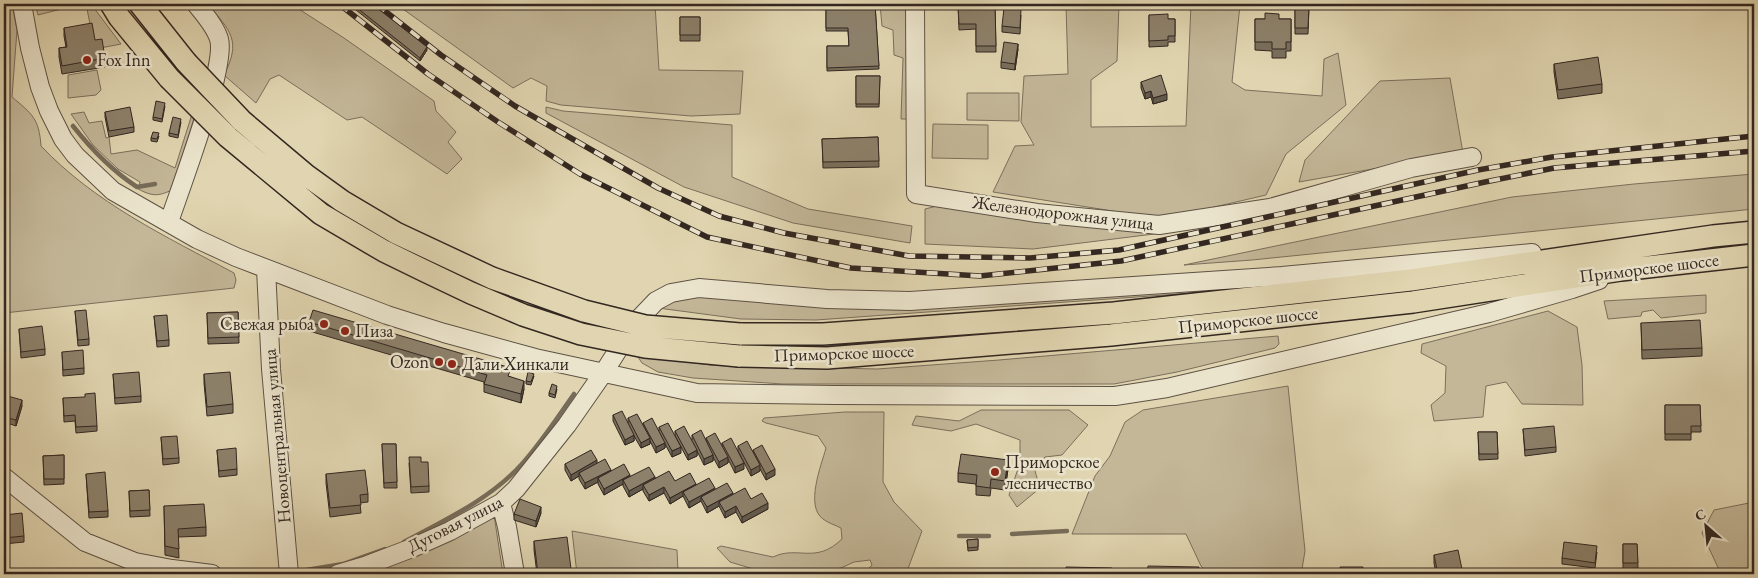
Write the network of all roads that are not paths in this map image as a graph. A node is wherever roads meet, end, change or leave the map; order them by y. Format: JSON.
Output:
{"nodes":[{"id":1,"x":22,"y":4,"type":"edge"},
{"id":2,"x":110,"y":4,"type":"edge"},
{"id":3,"x":140,"y":4,"type":"edge"},
{"id":4,"x":196,"y":4,"type":"edge"},
{"id":5,"x":915,"y":4,"type":"edge"},
{"id":6,"x":1472,"y":157,"type":"dead end"},
{"id":7,"x":168,"y":222,"type":"junction"},
{"id":8,"x":1754,"y":232,"type":"edge"},
{"id":9,"x":1713,"y":236,"type":"junction"},
{"id":10,"x":1754,"y":255,"type":"edge"},
{"id":11,"x":266,"y":269,"type":"junction"},
{"id":12,"x":1621,"y":270,"type":"junction"},
{"id":13,"x":604,"y":372,"type":"junction"},
{"id":14,"x":4,"y":477,"type":"edge"},
{"id":15,"x":501,"y":503,"type":"junction"},
{"id":16,"x":212,"y":574,"type":"edge"},
{"id":17,"x":289,"y":574,"type":"edge"},
{"id":18,"x":338,"y":574,"type":"edge"},
{"id":19,"x":515,"y":574,"type":"edge"}],
"edges":[{"from":1,"to":7,"type":"street"},
{"from":2,"to":12,"type":"main road","name":"Приморское шоссе","bridge":true},
{"from":3,"to":9,"type":"main road","name":"Приморское шоссе","bridge":true},
{"from":4,"to":7,"type":"street"},
{"from":5,"to":6,"type":"street","name":"Железнодорожная улица"},
{"from":7,"to":11,"type":"street"},
{"from":8,"to":9,"type":"main road","name":"Приморское шоссе"},
{"from":9,"to":13,"type":"street","name":"Дуговая улица"},
{"from":10,"to":12,"type":"main road","name":"Приморское шоссе"},
{"from":11,"to":13,"type":"street"},
{"from":11,"to":17,"type":"street","name":"Новоцентральная улица"},
{"from":12,"to":13,"type":"street"},
{"from":13,"to":15,"type":"street","name":"Дуговая улица"},
{"from":14,"to":16,"type":"street"},
{"from":15,"to":18,"type":"street","name":"Дуговая улица"},
{"from":15,"to":19,"type":"street"}]}
